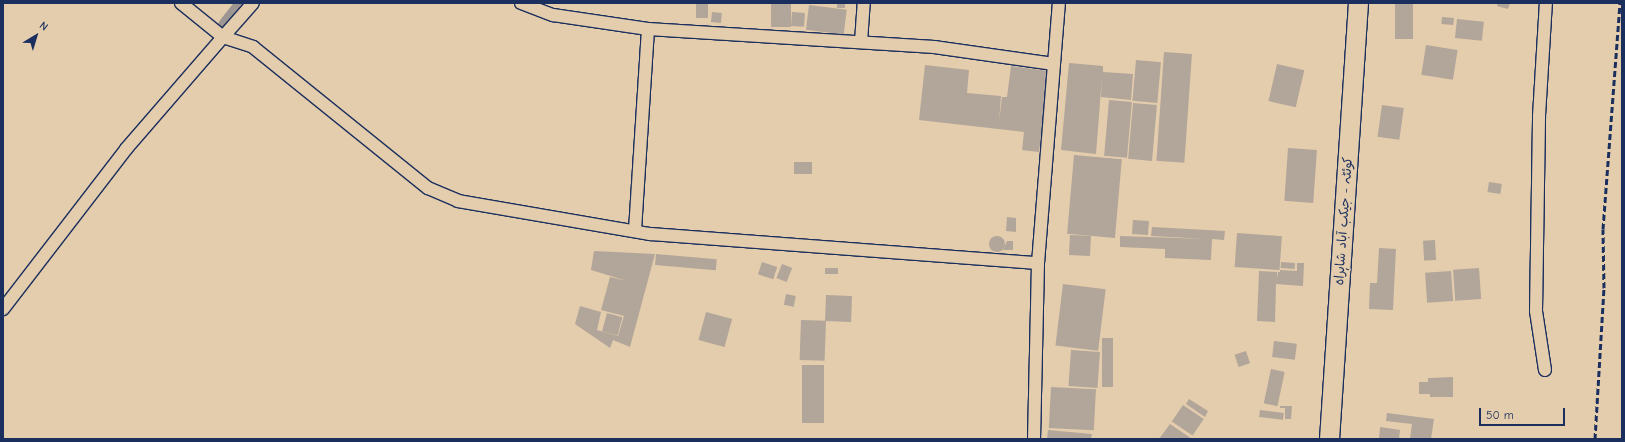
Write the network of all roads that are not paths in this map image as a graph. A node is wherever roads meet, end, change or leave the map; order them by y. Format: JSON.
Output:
{"nodes":[{"id":1,"x":181,"y":3,"type":"edge"},
{"id":2,"x":253,"y":3,"type":"edge"},
{"id":3,"x":521,"y":3,"type":"edge"},
{"id":4,"x":864,"y":3,"type":"edge"},
{"id":5,"x":1059,"y":3,"type":"edge"},
{"id":6,"x":1358,"y":3,"type":"edge"},
{"id":7,"x":1546,"y":3,"type":"edge"},
{"id":8,"x":648,"y":29,"type":"junction"},
{"id":9,"x":223,"y":38,"type":"junction"},
{"id":10,"x":861,"y":42,"type":"junction"},
{"id":11,"x":1054,"y":64,"type":"junction"},
{"id":12,"x":635,"y":231,"type":"junction"},
{"id":13,"x":1038,"y":263,"type":"junction"},
{"id":14,"x":3,"y":310,"type":"edge"},
{"id":15,"x":1545,"y":370,"type":"dead end"},
{"id":16,"x":1034,"y":439,"type":"edge"},
{"id":17,"x":1329,"y":439,"type":"edge"}],
"edges":[{"from":1,"to":9,"type":"street"},
{"from":2,"to":9,"type":"street"},
{"from":3,"to":8,"type":"street"},
{"from":4,"to":10,"type":"street"},
{"from":5,"to":11,"type":"street"},
{"from":6,"to":17,"type":"highway","name":"کوئٹہ - جیکب آباد شاہراہ"},
{"from":7,"to":15,"type":"street"},
{"from":8,"to":10,"type":"street"},
{"from":8,"to":12,"type":"street"},
{"from":9,"to":12,"type":"street"},
{"from":9,"to":14,"type":"street"},
{"from":10,"to":11,"type":"street"},
{"from":11,"to":13,"type":"street"},
{"from":12,"to":13,"type":"street"},
{"from":13,"to":16,"type":"street"}]}
